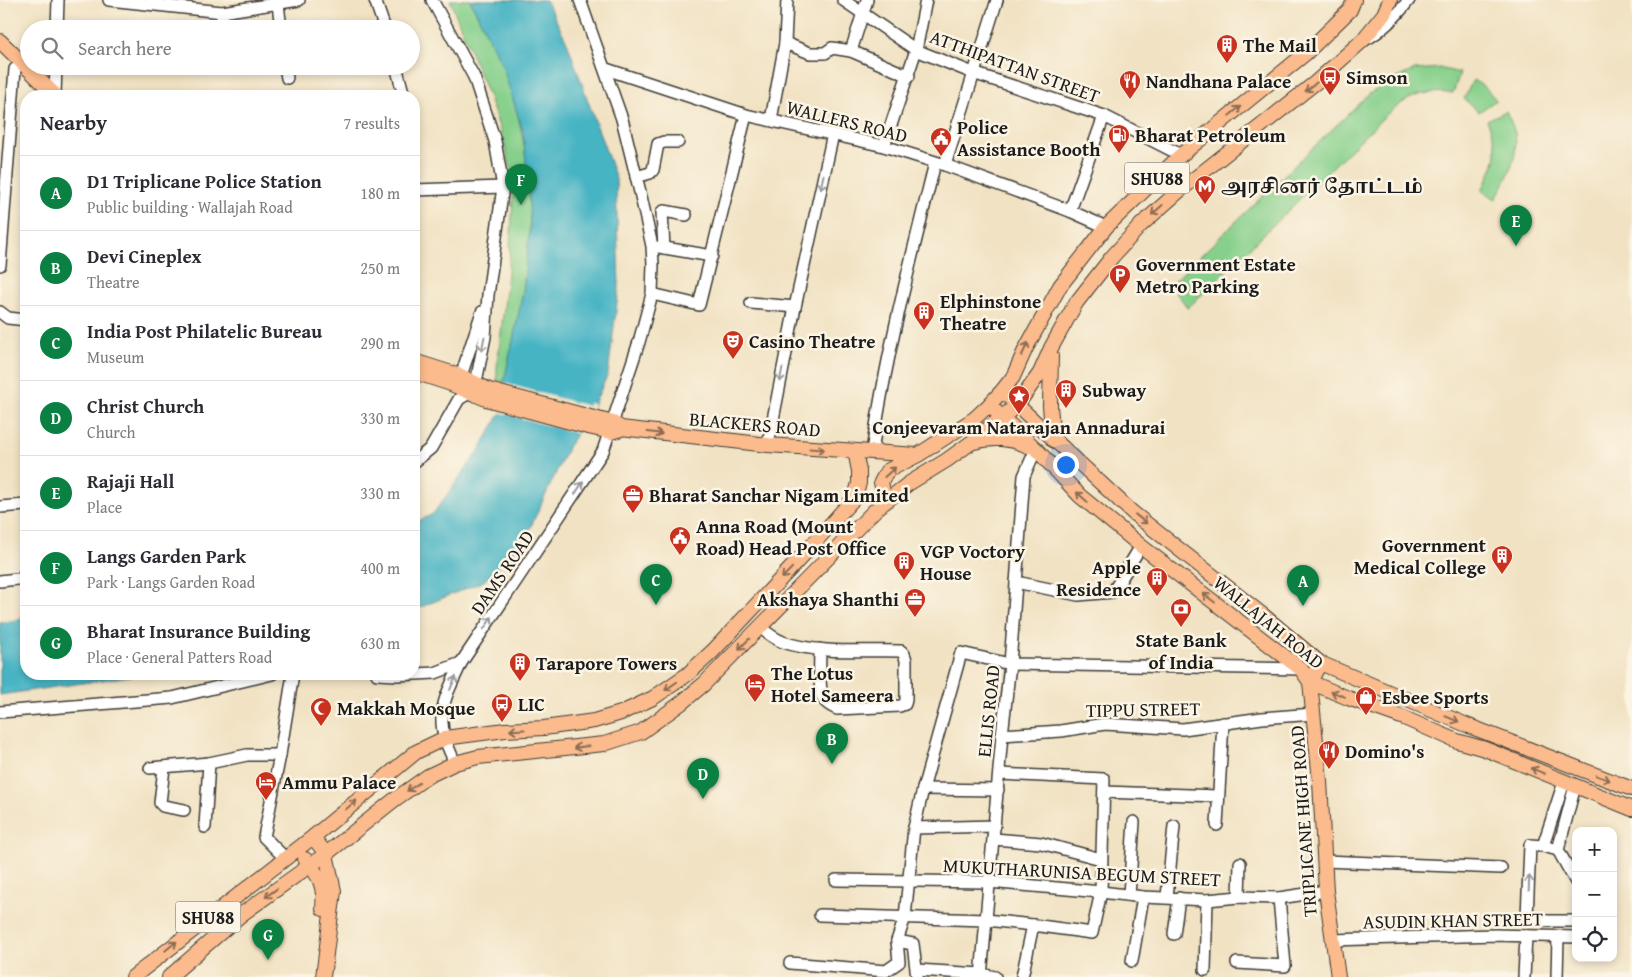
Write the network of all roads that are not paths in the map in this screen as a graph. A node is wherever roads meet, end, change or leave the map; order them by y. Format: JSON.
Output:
{"nodes":[{"id":1,"x":58,"y":0,"type":"edge"},
{"id":2,"x":109,"y":0,"type":"edge"},
{"id":3,"x":299,"y":0,"type":"edge"},
{"id":4,"x":375,"y":0,"type":"edge"},
{"id":5,"x":432,"y":0,"type":"edge"},
{"id":6,"x":580,"y":0,"type":"edge"},
{"id":7,"x":787,"y":0,"type":"edge"},
{"id":8,"x":843,"y":0,"type":"edge"},
{"id":9,"x":867,"y":0,"type":"edge"},
{"id":10,"x":926,"y":0,"type":"edge"},
{"id":11,"x":993,"y":0,"type":"edge"},
{"id":12,"x":1354,"y":0,"type":"edge"},
{"id":13,"x":1390,"y":0,"type":"edge"},
{"id":14,"x":1409,"y":0,"type":"edge"},
{"id":15,"x":131,"y":1,"type":"edge"},
{"id":16,"x":193,"y":4,"type":"edge"},
{"id":17,"x":247,"y":4,"type":"edge"},
{"id":18,"x":278,"y":4,"type":"junction"},
{"id":19,"x":222,"y":12,"type":"junction"},
{"id":20,"x":863,"y":12,"type":"junction"},
{"id":21,"x":57,"y":20,"type":"edge"},
{"id":22,"x":222,"y":20,"type":"edge"},
{"id":23,"x":280,"y":20,"type":"edge"},
{"id":24,"x":381,"y":20,"type":"edge"},
{"id":25,"x":0,"y":41,"type":"edge"},
{"id":26,"x":785,"y":43,"type":"junction"},
{"id":27,"x":1360,"y":43,"type":"junction"},
{"id":28,"x":916,"y":50,"type":"junction"},
{"id":29,"x":851,"y":51,"type":"junction"},
{"id":30,"x":0,"y":54,"type":"edge"},
{"id":31,"x":20,"y":63,"type":"edge"},
{"id":32,"x":15,"y":69,"type":"junction"},
{"id":33,"x":606,"y":69,"type":"junction"},
{"id":34,"x":20,"y":73,"type":"edge"},
{"id":35,"x":973,"y":73,"type":"junction"},
{"id":36,"x":23,"y":75,"type":"edge"},
{"id":37,"x":32,"y":75,"type":"edge"},
{"id":38,"x":54,"y":75,"type":"edge"},
{"id":39,"x":398,"y":75,"type":"edge"},
{"id":40,"x":909,"y":76,"type":"junction"},
{"id":41,"x":43,"y":90,"type":"edge"},
{"id":42,"x":45,"y":90,"type":"edge"},
{"id":43,"x":52,"y":90,"type":"edge"},
{"id":44,"x":402,"y":90,"type":"edge"},
{"id":45,"x":746,"y":115,"type":"junction"},
{"id":46,"x":1104,"y":116,"type":"junction"},
{"id":47,"x":771,"y":120,"type":"junction"},
{"id":48,"x":833,"y":134,"type":"junction"},
{"id":49,"x":678,"y":142,"type":"dead end"},
{"id":50,"x":884,"y":146,"type":"junction"},
{"id":51,"x":1181,"y":155,"type":"junction"},
{"id":52,"x":940,"y":164,"type":"junction"},
{"id":53,"x":636,"y":177,"type":"junction"},
{"id":54,"x":503,"y":187,"type":"junction"},
{"id":55,"x":420,"y":190,"type":"edge"},
{"id":56,"x":1070,"y":211,"type":"junction"},
{"id":57,"x":686,"y":215,"type":"dead end"},
{"id":58,"x":1106,"y":227,"type":"junction"},
{"id":59,"x":652,"y":246,"type":"junction"},
{"id":60,"x":664,"y":248,"type":"junction"},
{"id":61,"x":712,"y":256,"type":"junction"},
{"id":62,"x":0,"y":265,"type":"edge"},
{"id":63,"x":652,"y":294,"type":"junction"},
{"id":64,"x":751,"y":303,"type":"dead end"},
{"id":65,"x":795,"y":307,"type":"junction"},
{"id":66,"x":0,"y":312,"type":"edge"},
{"id":67,"x":20,"y":319,"type":"edge"},
{"id":68,"x":1051,"y":348,"type":"junction"},
{"id":69,"x":420,"y":365,"type":"edge"},
{"id":70,"x":420,"y":374,"type":"edge"},
{"id":71,"x":464,"y":387,"type":"junction"},
{"id":72,"x":1002,"y":391,"type":"junction"},
{"id":73,"x":989,"y":405,"type":"junction"},
{"id":74,"x":1017,"y":405,"type":"junction"},
{"id":75,"x":1002,"y":416,"type":"junction"},
{"id":76,"x":615,"y":428,"type":"junction"},
{"id":77,"x":1053,"y":440,"type":"junction"},
{"id":78,"x":972,"y":442,"type":"junction"},
{"id":79,"x":768,"y":445,"type":"junction"},
{"id":80,"x":1036,"y":450,"type":"junction"},
{"id":81,"x":855,"y":451,"type":"junction"},
{"id":82,"x":872,"y":452,"type":"junction"},
{"id":83,"x":918,"y":455,"type":"junction"},
{"id":84,"x":420,"y":457,"type":"edge"},
{"id":85,"x":854,"y":497,"type":"junction"},
{"id":86,"x":881,"y":505,"type":"junction"},
{"id":87,"x":20,"y":506,"type":"edge"},
{"id":88,"x":0,"y":507,"type":"edge"},
{"id":89,"x":1140,"y":546,"type":"junction"},
{"id":90,"x":20,"y":579,"type":"edge"},
{"id":91,"x":0,"y":581,"type":"edge"},
{"id":92,"x":1016,"y":582,"type":"junction"},
{"id":93,"x":760,"y":627,"type":"junction"},
{"id":94,"x":820,"y":649,"type":"junction"},
{"id":95,"x":461,"y":663,"type":"junction"},
{"id":96,"x":1320,"y":663,"type":"junction"},
{"id":97,"x":1010,"y":664,"type":"junction"},
{"id":98,"x":1301,"y":669,"type":"junction"},
{"id":99,"x":420,"y":674,"type":"edge"},
{"id":100,"x":247,"y":680,"type":"edge"},
{"id":101,"x":292,"y":680,"type":"edge"},
{"id":102,"x":1310,"y":682,"type":"junction"},
{"id":103,"x":628,"y":710,"type":"junction"},
{"id":104,"x":0,"y":712,"type":"edge"},
{"id":105,"x":1314,"y":714,"type":"junction"},
{"id":106,"x":599,"y":719,"type":"junction"},
{"id":107,"x":1223,"y":724,"type":"junction"},
{"id":108,"x":1002,"y":735,"type":"junction"},
{"id":109,"x":445,"y":738,"type":"junction"},
{"id":110,"x":620,"y":739,"type":"junction"},
{"id":111,"x":280,"y":755,"type":"junction"},
{"id":112,"x":209,"y":763,"type":"junction"},
{"id":113,"x":455,"y":763,"type":"junction"},
{"id":114,"x":150,"y":768,"type":"dead end"},
{"id":115,"x":164,"y":768,"type":"junction"},
{"id":116,"x":1000,"y":774,"type":"junction"},
{"id":117,"x":1570,"y":784,"type":"junction"},
{"id":118,"x":923,"y":789,"type":"junction"},
{"id":119,"x":1632,"y":789,"type":"edge"},
{"id":120,"x":998,"y":790,"type":"junction"},
{"id":121,"x":1104,"y":792,"type":"junction"},
{"id":122,"x":1218,"y":796,"type":"junction"},
{"id":123,"x":1632,"y":809,"type":"edge"},
{"id":124,"x":184,"y":810,"type":"dead end"},
{"id":125,"x":1134,"y":822,"type":"dead end"},
{"id":126,"x":1217,"y":825,"type":"dead end"},
{"id":127,"x":995,"y":826,"type":"junction"},
{"id":128,"x":1174,"y":826,"type":"dead end"},
{"id":129,"x":206,"y":827,"type":"dead end"},
{"id":130,"x":914,"y":828,"type":"junction"},
{"id":131,"x":313,"y":837,"type":"junction"},
{"id":132,"x":994,"y":839,"type":"junction"},
{"id":133,"x":1543,"y":846,"type":"junction"},
{"id":134,"x":297,"y":849,"type":"junction"},
{"id":135,"x":1558,"y":850,"type":"junction"},
{"id":136,"x":326,"y":854,"type":"junction"},
{"id":137,"x":285,"y":858,"type":"junction"},
{"id":138,"x":1101,"y":859,"type":"junction"},
{"id":139,"x":1324,"y":861,"type":"junction"},
{"id":140,"x":1240,"y":863,"type":"dead end"},
{"id":141,"x":310,"y":864,"type":"junction"},
{"id":142,"x":1501,"y":868,"type":"dead end"},
{"id":143,"x":1572,"y":875,"type":"edge"},
{"id":144,"x":836,"y":880,"type":"dead end"},
{"id":145,"x":910,"y":881,"type":"junction"},
{"id":146,"x":989,"y":882,"type":"junction"},
{"id":147,"x":1326,"y":891,"type":"junction"},
{"id":148,"x":1101,"y":892,"type":"junction"},
{"id":149,"x":1130,"y":895,"type":"junction"},
{"id":150,"x":1144,"y":897,"type":"junction"},
{"id":151,"x":1167,"y":897,"type":"junction"},
{"id":152,"x":1239,"y":897,"type":"junction"},
{"id":153,"x":1179,"y":898,"type":"junction"},
{"id":154,"x":1280,"y":898,"type":"junction"},
{"id":155,"x":1207,"y":900,"type":"junction"},
{"id":156,"x":820,"y":914,"type":"dead end"},
{"id":157,"x":905,"y":917,"type":"junction"},
{"id":158,"x":986,"y":920,"type":"junction"},
{"id":159,"x":1572,"y":920,"type":"edge"},
{"id":160,"x":1033,"y":925,"type":"junction"},
{"id":161,"x":1174,"y":934,"type":"dead end"},
{"id":162,"x":1526,"y":936,"type":"junction"},
{"id":163,"x":1558,"y":937,"type":"junction"},
{"id":164,"x":1572,"y":937,"type":"edge"},
{"id":165,"x":1332,"y":940,"type":"junction"},
{"id":166,"x":896,"y":941,"type":"junction"},
{"id":167,"x":1132,"y":961,"type":"dead end"},
{"id":168,"x":790,"y":963,"type":"dead end"},
{"id":169,"x":1238,"y":963,"type":"dead end"},
{"id":170,"x":1205,"y":970,"type":"dead end"},
{"id":171,"x":825,"y":972,"type":"edge"},
{"id":172,"x":917,"y":973,"type":"edge"},
{"id":173,"x":885,"y":974,"type":"edge"},
{"id":174,"x":981,"y":976,"type":"edge"},
{"id":175,"x":133,"y":977,"type":"edge"},
{"id":176,"x":169,"y":977,"type":"edge"},
{"id":177,"x":314,"y":977,"type":"edge"},
{"id":178,"x":323,"y":977,"type":"edge"},
{"id":179,"x":996,"y":977,"type":"edge"},
{"id":180,"x":1022,"y":977,"type":"edge"},
{"id":181,"x":1338,"y":977,"type":"edge"},
{"id":182,"x":1524,"y":977,"type":"edge"},
{"id":183,"x":1557,"y":977,"type":"edge"}],
"edges":[{"from":1,"to":21,"type":"street"},
{"from":2,"to":15,"type":"street"},
{"from":3,"to":18,"type":"street"},
{"from":4,"to":24,"type":"street"},
{"from":5,"to":54,"type":"street"},
{"from":6,"to":33,"type":"street","name":"DAMS ROAD"},
{"from":7,"to":26,"type":"street"},
{"from":8,"to":20,"type":"street","name":"ATTHIPATTAN STREET"},
{"from":9,"to":20,"type":"street"},
{"from":10,"to":28,"type":"street"},
{"from":11,"to":35,"type":"street"},
{"from":51,"to":12,"type":"main road","number":"SHU88","one_way":true},
{"from":13,"to":27,"type":"main road","number":"SHU88"},
{"from":14,"to":27,"type":"street"},
{"from":15,"to":16,"type":"street"},
{"from":16,"to":19,"type":"street"},
{"from":17,"to":18,"type":"street"},
{"from":17,"to":19,"type":"street"},
{"from":18,"to":23,"type":"street"},
{"from":19,"to":22,"type":"street"},
{"from":20,"to":28,"type":"street","name":"ATTHIPATTAN STREET"},
{"from":20,"to":29,"type":"street"},
{"from":25,"to":31,"type":"main road"},
{"from":26,"to":29,"type":"street"},
{"from":26,"to":47,"type":"street"},
{"from":27,"to":68,"type":"main road","number":"SHU88","one_way":true},
{"from":28,"to":35,"type":"street","name":"ATTHIPATTAN STREET"},
{"from":28,"to":40,"type":"street"},
{"from":29,"to":40,"type":"street"},
{"from":30,"to":32,"type":"main road"},
{"from":32,"to":34,"type":"main road"},
{"from":32,"to":62,"type":"street"},
{"from":33,"to":45,"type":"street","name":"WALLERS ROAD"},
{"from":33,"to":53,"type":"street","name":"DAMS ROAD"},
{"from":35,"to":46,"type":"street","name":"ATTHIPATTAN STREET"},
{"from":35,"to":52,"type":"street"},
{"from":36,"to":41,"type":"main road"},
{"from":37,"to":42,"type":"main road"},
{"from":38,"to":43,"type":"street"},
{"from":39,"to":44,"type":"street"},
{"from":40,"to":50,"type":"street"},
{"from":45,"to":47,"type":"street","name":"WALLERS ROAD"},
{"from":45,"to":61,"type":"street"},
{"from":46,"to":51,"type":"street","name":"ATTHIPATTAN STREET"},
{"from":46,"to":56,"type":"street"},
{"from":47,"to":48,"type":"street","name":"WALLERS ROAD"},
{"from":48,"to":50,"type":"street","name":"WALLERS ROAD"},
{"from":48,"to":65,"type":"street","one_way":true},
{"from":49,"to":53,"type":"street"},
{"from":50,"to":52,"type":"street","name":"WALLERS ROAD"},
{"from":51,"to":58,"type":"main road","number":"SHU88"},
{"from":52,"to":56,"type":"street","name":"WALLERS ROAD"},
{"from":52,"to":82,"type":"street"},
{"from":53,"to":59,"type":"street","name":"DAMS ROAD"},
{"from":54,"to":55,"type":"street"},
{"from":54,"to":71,"type":"street"},
{"from":56,"to":58,"type":"street","name":"WALLERS ROAD"},
{"from":57,"to":60,"type":"street"},
{"from":72,"to":58,"type":"main road","number":"SHU88","one_way":true},
{"from":59,"to":60,"type":"street"},
{"from":59,"to":63,"type":"street","name":"DAMS ROAD"},
{"from":60,"to":61,"type":"street"},
{"from":61,"to":63,"type":"street"},
{"from":63,"to":76,"type":"street","name":"DAMS ROAD"},
{"from":64,"to":65,"type":"street"},
{"from":65,"to":79,"type":"street","one_way":true},
{"from":66,"to":67,"type":"street"},
{"from":68,"to":74,"type":"main road","number":"SHU88"},
{"from":68,"to":77,"type":"main road"},
{"from":69,"to":71,"type":"main road"},
{"from":70,"to":71,"type":"main road"},
{"from":71,"to":76,"type":"main road","name":"BLACKERS ROAD"},
{"from":71,"to":84,"type":"street"},
{"from":72,"to":73,"type":"main road","number":"SHU88"},
{"from":72,"to":74,"type":"main road","name":"WALLAJAH ROAD"},
{"from":73,"to":75,"type":"main road","name":"WALLAJAH ROAD"},
{"from":73,"to":83,"type":"main road","number":"SHU88"},
{"from":74,"to":75,"type":"main road","number":"SHU88"},
{"from":74,"to":77,"type":"main road","name":"WALLAJAH ROAD"},
{"from":75,"to":78,"type":"main road","number":"SHU88"},
{"from":75,"to":80,"type":"main road","name":"WALLAJAH ROAD"},
{"from":76,"to":79,"type":"main road","name":"BLACKERS ROAD","one_way":true},
{"from":95,"to":76,"type":"street","name":"DAMS ROAD","one_way":true},
{"from":77,"to":96,"type":"main road","name":"WALLAJAH ROAD","one_way":true},
{"from":78,"to":80,"type":"main road"},
{"from":78,"to":86,"type":"main road","number":"SHU88"},
{"from":79,"to":81,"type":"main road","name":"BLACKERS ROAD","one_way":true},
{"from":89,"to":80,"type":"main road","name":"WALLAJAH ROAD","one_way":true},
{"from":80,"to":92,"type":"street","name":"ELLIS ROAD"},
{"from":81,"to":82,"type":"main road","name":"BLACKERS ROAD"},
{"from":81,"to":85,"type":"main road"},
{"from":82,"to":83,"type":"main road","name":"BLACKERS ROAD"},
{"from":86,"to":83,"type":"main road","one_way":true},
{"from":85,"to":86,"type":"main road"},
{"from":85,"to":103,"type":"main road","number":"SHU88","one_way":true},
{"from":86,"to":93,"type":"main road","number":"SHU88"},
{"from":87,"to":88,"type":"street"},
{"from":89,"to":92,"type":"street"},
{"from":98,"to":89,"type":"main road","name":"WALLAJAH ROAD","one_way":true},
{"from":90,"to":91,"type":"street"},
{"from":92,"to":97,"type":"street","name":"ELLIS ROAD"},
{"from":93,"to":94,"type":"street"},
{"from":93,"to":110,"type":"main road","number":"SHU88","one_way":true},
{"from":94,"to":94,"type":"street"},
{"from":95,"to":99,"type":"street"},
{"from":109,"to":95,"type":"street","name":"DAMS ROAD","one_way":true},
{"from":96,"to":102,"type":"main road"},
{"from":96,"to":119,"type":"main road","name":"WALLAJAH ROAD","one_way":true},
{"from":97,"to":98,"type":"street"},
{"from":97,"to":108,"type":"street","name":"ELLIS ROAD"},
{"from":97,"to":118,"type":"street"},
{"from":98,"to":102,"type":"main road","name":"WALLAJAH ROAD"},
{"from":100,"to":104,"type":"street"},
{"from":101,"to":111,"type":"street"},
{"from":102,"to":105,"type":"main road","name":"TRIPLICANE HIGH ROAD"},
{"from":117,"to":102,"type":"main road","name":"WALLAJAH ROAD","one_way":true},
{"from":103,"to":106,"type":"main road","number":"SHU88"},
{"from":103,"to":110,"type":"main road"},
{"from":105,"to":107,"type":"street","name":"TIPPU STREET"},
{"from":105,"to":139,"type":"main road","name":"TRIPLICANE HIGH ROAD"},
{"from":106,"to":109,"type":"main road","number":"SHU88","one_way":true},
{"from":106,"to":110,"type":"main road"},
{"from":107,"to":108,"type":"street","name":"TIPPU STREET"},
{"from":107,"to":122,"type":"street"},
{"from":108,"to":116,"type":"street","name":"ELLIS ROAD"},
{"from":109,"to":113,"type":"street","name":"DAMS ROAD"},
{"from":131,"to":109,"type":"main road","number":"SHU88","one_way":true},
{"from":110,"to":113,"type":"main road","number":"SHU88","one_way":true},
{"from":111,"to":112,"type":"street"},
{"from":111,"to":137,"type":"street"},
{"from":112,"to":115,"type":"street"},
{"from":112,"to":129,"type":"street"},
{"from":113,"to":136,"type":"main road","number":"SHU88","one_way":true},
{"from":114,"to":115,"type":"street"},
{"from":115,"to":124,"type":"street"},
{"from":116,"to":120,"type":"street","name":"ELLIS ROAD"},
{"from":116,"to":121,"type":"street"},
{"from":117,"to":123,"type":"main road","name":"WALLAJAH ROAD"},
{"from":117,"to":133,"type":"street"},
{"from":117,"to":135,"type":"street"},
{"from":118,"to":120,"type":"street"},
{"from":118,"to":130,"type":"street"},
{"from":120,"to":127,"type":"street","name":"ELLIS ROAD"},
{"from":121,"to":122,"type":"street"},
{"from":121,"to":138,"type":"street"},
{"from":122,"to":126,"type":"street"},
{"from":125,"to":149,"type":"street"},
{"from":127,"to":130,"type":"street"},
{"from":127,"to":132,"type":"street","name":"ELLIS ROAD"},
{"from":128,"to":151,"type":"street"},
{"from":130,"to":145,"type":"street"},
{"from":131,"to":134,"type":"main road","number":"SHU88"},
{"from":131,"to":136,"type":"main road"},
{"from":132,"to":138,"type":"street"},
{"from":132,"to":146,"type":"street","name":"ELLIS ROAD"},
{"from":133,"to":135,"type":"street"},
{"from":159,"to":133,"type":"street","one_way":true},
{"from":134,"to":137,"type":"main road","number":"SHU88"},
{"from":134,"to":141,"type":"main road"},
{"from":135,"to":143,"type":"street"},
{"from":136,"to":141,"type":"main road","number":"SHU88"},
{"from":136,"to":178,"type":"main road"},
{"from":175,"to":137,"type":"main road","number":"SHU88","one_way":true},
{"from":138,"to":148,"type":"street"},
{"from":139,"to":142,"type":"street"},
{"from":139,"to":147,"type":"main road","name":"TRIPLICANE HIGH ROAD"},
{"from":140,"to":152,"type":"street"},
{"from":141,"to":176,"type":"main road","number":"SHU88","one_way":true},
{"from":141,"to":177,"type":"main road"},
{"from":144,"to":145,"type":"street","name":"MUKUTHARUNISA BEGUM STREET"},
{"from":145,"to":146,"type":"street","name":"MUKUTHARUNISA BEGUM STREET"},
{"from":145,"to":157,"type":"street"},
{"from":146,"to":148,"type":"street","name":"MUKUTHARUNISA BEGUM STREET"},
{"from":146,"to":158,"type":"street","name":"ELLIS ROAD"},
{"from":147,"to":154,"type":"street","name":"MUKUTHARUNISA BEGUM STREET"},
{"from":147,"to":165,"type":"main road","name":"TRIPLICANE HIGH ROAD"},
{"from":148,"to":149,"type":"street","name":"MUKUTHARUNISA BEGUM STREET"},
{"from":148,"to":160,"type":"street"},
{"from":149,"to":150,"type":"street","name":"MUKUTHARUNISA BEGUM STREET"},
{"from":150,"to":151,"type":"street","name":"MUKUTHARUNISA BEGUM STREET"},
{"from":150,"to":167,"type":"street"},
{"from":151,"to":153,"type":"street","name":"MUKUTHARUNISA BEGUM STREET"},
{"from":152,"to":154,"type":"street","name":"MUKUTHARUNISA BEGUM STREET"},
{"from":152,"to":155,"type":"street","name":"MUKUTHARUNISA BEGUM STREET"},
{"from":153,"to":155,"type":"street","name":"MUKUTHARUNISA BEGUM STREET"},
{"from":153,"to":161,"type":"street"},
{"from":154,"to":169,"type":"street"},
{"from":155,"to":170,"type":"street"},
{"from":156,"to":157,"type":"street"},
{"from":157,"to":158,"type":"street"},
{"from":157,"to":166,"type":"street"},
{"from":158,"to":160,"type":"street"},
{"from":158,"to":174,"type":"street","name":"ELLIS ROAD"},
{"from":160,"to":180,"type":"street"},
{"from":162,"to":163,"type":"street","name":"ASUDIN KHAN STREET"},
{"from":162,"to":165,"type":"street","name":"ASUDIN KHAN STREET"},
{"from":162,"to":182,"type":"street"},
{"from":163,"to":164,"type":"street","name":"ASUDIN KHAN STREET"},
{"from":163,"to":183,"type":"street"},
{"from":165,"to":181,"type":"main road","name":"TRIPLICANE HIGH ROAD"},
{"from":166,"to":172,"type":"street"},
{"from":166,"to":173,"type":"street"},
{"from":168,"to":171,"type":"street"},
{"from":171,"to":173,"type":"street"},
{"from":172,"to":174,"type":"street"},
{"from":174,"to":179,"type":"street"}]}
